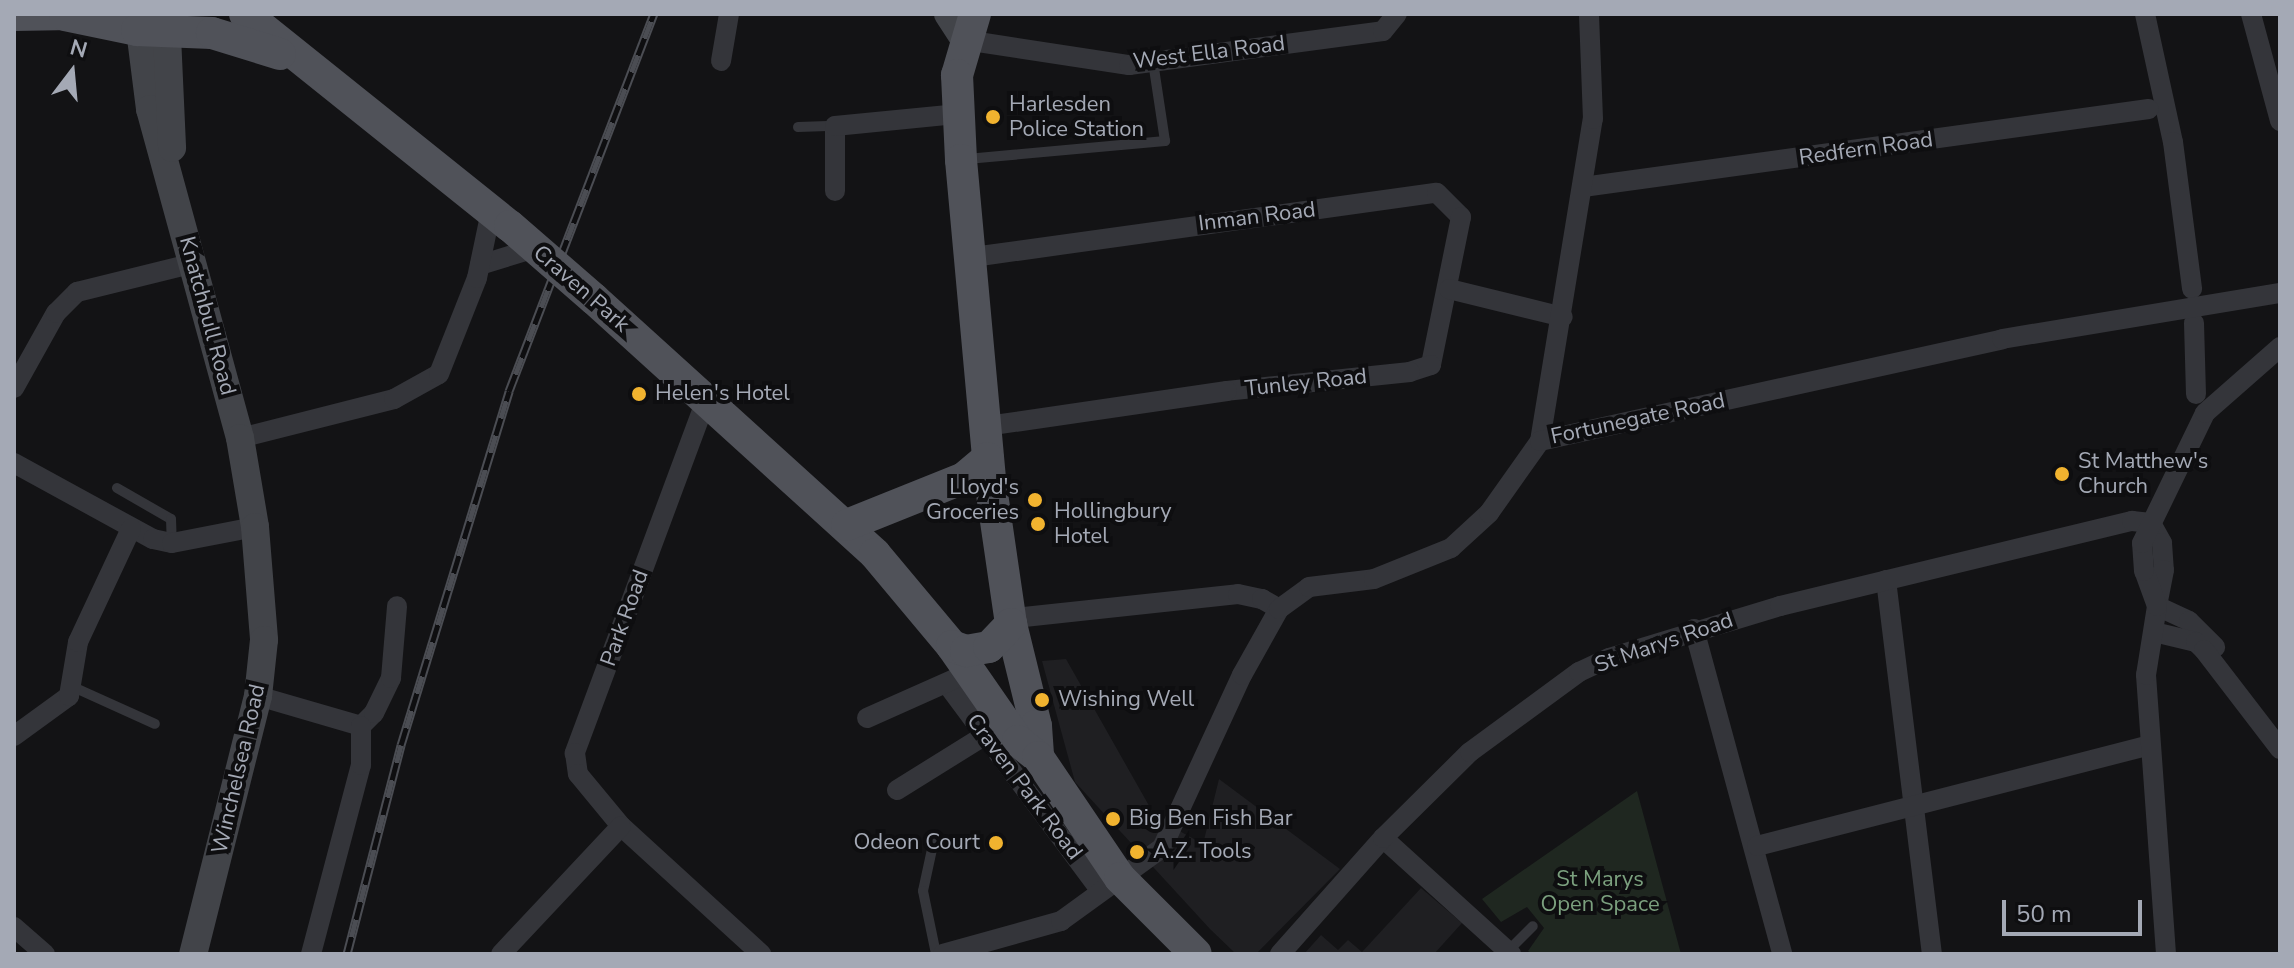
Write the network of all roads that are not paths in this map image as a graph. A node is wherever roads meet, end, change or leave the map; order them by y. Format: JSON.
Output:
{"nodes":[{"id":1,"x":72,"y":14,"type":"edge"},
{"id":2,"x":245,"y":14,"type":"edge"},
{"id":3,"x":729,"y":14,"type":"edge"},
{"id":4,"x":1397,"y":14,"type":"edge"},
{"id":5,"x":1589,"y":14,"type":"edge"},
{"id":6,"x":2145,"y":14,"type":"edge"},
{"id":7,"x":2251,"y":14,"type":"edge"},
{"id":8,"x":14,"y":15,"type":"edge"},
{"id":9,"x":65,"y":15,"type":"edge"},
{"id":10,"x":152,"y":22,"type":"edge"},
{"id":11,"x":970,"y":22,"type":"edge"},
{"id":12,"x":721,"y":61,"type":"dead end"},
{"id":13,"x":1153,"y":62,"type":"junction"},
{"id":14,"x":306,"y":63,"type":"junction"},
{"id":15,"x":2149,"y":109,"type":"dead end"},
{"id":16,"x":958,"y":114,"type":"junction"},
{"id":17,"x":2280,"y":121,"type":"edge"},
{"id":18,"x":835,"y":126,"type":"junction"},
{"id":19,"x":798,"y":127,"type":"dead end"},
{"id":20,"x":961,"y":160,"type":"junction"},
{"id":21,"x":1583,"y":187,"type":"junction"},
{"id":22,"x":835,"y":191,"type":"dead end"},
{"id":23,"x":500,"y":219,"type":"junction"},
{"id":24,"x":535,"y":248,"type":"junction"},
{"id":25,"x":973,"y":257,"type":"junction"},
{"id":26,"x":194,"y":263,"type":"junction"},
{"id":27,"x":480,"y":265,"type":"junction"},
{"id":28,"x":1449,"y":289,"type":"junction"},
{"id":29,"x":2192,"y":289,"type":"dead end"},
{"id":30,"x":2280,"y":293,"type":"edge"},
{"id":31,"x":1563,"y":317,"type":"junction"},
{"id":32,"x":2194,"y":323,"type":"dead end"},
{"id":33,"x":2280,"y":347,"type":"edge"},
{"id":34,"x":14,"y":388,"type":"edge"},
{"id":35,"x":2196,"y":394,"type":"dead end"},
{"id":36,"x":706,"y":400,"type":"junction"},
{"id":37,"x":986,"y":426,"type":"junction"},
{"id":38,"x":240,"y":438,"type":"junction"},
{"id":39,"x":1540,"y":441,"type":"junction"},
{"id":40,"x":14,"y":463,"type":"edge"},
{"id":41,"x":976,"y":468,"type":"junction"},
{"id":42,"x":117,"y":488,"type":"dead end"},
{"id":43,"x":887,"y":509,"type":"junction"},
{"id":44,"x":2151,"y":523,"type":"junction"},
{"id":45,"x":847,"y":525,"type":"junction"},
{"id":46,"x":255,"y":527,"type":"junction"},
{"id":47,"x":131,"y":529,"type":"junction"},
{"id":48,"x":172,"y":543,"type":"junction"},
{"id":49,"x":875,"y":554,"type":"junction"},
{"id":50,"x":1886,"y":580,"type":"junction"},
{"id":51,"x":397,"y":606,"type":"dead end"},
{"id":52,"x":2157,"y":606,"type":"junction"},
{"id":53,"x":1279,"y":609,"type":"junction"},
{"id":54,"x":1011,"y":624,"type":"junction"},
{"id":55,"x":1694,"y":629,"type":"junction"},
{"id":56,"x":2154,"y":632,"type":"junction"},
{"id":57,"x":955,"y":667,"type":"junction"},
{"id":58,"x":2232,"y":684,"type":"junction"},
{"id":59,"x":71,"y":686,"type":"junction"},
{"id":60,"x":258,"y":696,"type":"junction"},
{"id":61,"x":867,"y":718,"type":"dead end"},
{"id":62,"x":155,"y":724,"type":"dead end"},
{"id":63,"x":361,"y":726,"type":"junction"},
{"id":64,"x":995,"y":729,"type":"junction"},
{"id":65,"x":14,"y":736,"type":"edge"},
{"id":66,"x":2149,"y":745,"type":"junction"},
{"id":67,"x":2280,"y":749,"type":"edge"},
{"id":68,"x":1038,"y":757,"type":"junction"},
{"id":69,"x":897,"y":790,"type":"dead end"},
{"id":70,"x":1916,"y":805,"type":"junction"},
{"id":71,"x":621,"y":826,"type":"junction"},
{"id":72,"x":1383,"y":838,"type":"junction"},
{"id":73,"x":934,"y":840,"type":"dead end"},
{"id":74,"x":1757,"y":846,"type":"junction"},
{"id":75,"x":1111,"y":884,"type":"junction"},
{"id":76,"x":1533,"y":926,"type":"dead end"},
{"id":77,"x":14,"y":927,"type":"edge"},
{"id":78,"x":1185,"y":950,"type":"edge"},
{"id":79,"x":1510,"y":953,"type":"edge"},
{"id":80,"x":45,"y":954,"type":"edge"},
{"id":81,"x":193,"y":954,"type":"edge"},
{"id":82,"x":311,"y":954,"type":"edge"},
{"id":83,"x":501,"y":954,"type":"edge"},
{"id":84,"x":761,"y":954,"type":"edge"},
{"id":85,"x":936,"y":954,"type":"edge"},
{"id":86,"x":943,"y":954,"type":"edge"},
{"id":87,"x":1280,"y":954,"type":"edge"},
{"id":88,"x":1782,"y":954,"type":"edge"},
{"id":89,"x":1932,"y":954,"type":"edge"},
{"id":90,"x":2166,"y":954,"type":"edge"}],
"edges":[{"from":1,"to":9,"type":"main road"},
{"from":2,"to":14,"type":"main road","name":"Craven Park"},
{"from":3,"to":12,"type":"street"},
{"from":4,"to":13,"type":"street","name":"West Ella Road"},
{"from":5,"to":21,"type":"street"},
{"from":6,"to":29,"type":"street"},
{"from":7,"to":17,"type":"street"},
{"from":8,"to":9,"type":"main road"},
{"from":9,"to":10,"type":"main road","name":"Craven Park"},
{"from":10,"to":14,"type":"main road","name":"Craven Park"},
{"from":10,"to":26,"type":"street","name":"Knatchbull Road"},
{"from":11,"to":13,"type":"street","name":"West Ella Road"},
{"from":11,"to":16,"type":"main road"},
{"from":13,"to":20,"type":"lane"},
{"from":14,"to":23,"type":"main road","name":"Craven Park"},
{"from":15,"to":21,"type":"street","name":"Redfern Road"},
{"from":16,"to":18,"type":"street"},
{"from":16,"to":20,"type":"main road"},
{"from":18,"to":19,"type":"lane"},
{"from":18,"to":22,"type":"street"},
{"from":20,"to":25,"type":"main road"},
{"from":21,"to":31,"type":"street"},
{"from":23,"to":24,"type":"main road","name":"Craven Park","bridge":true},
{"from":23,"to":27,"type":"street"},
{"from":24,"to":27,"type":"street"},
{"from":24,"to":36,"type":"main road","name":"Craven Park","bridge":true},
{"from":25,"to":28,"type":"street","name":"Inman Road"},
{"from":25,"to":37,"type":"main road"},
{"from":26,"to":34,"type":"street"},
{"from":26,"to":38,"type":"street","name":"Knatchbull Road"},
{"from":27,"to":38,"type":"street"},
{"from":28,"to":31,"type":"street"},
{"from":28,"to":37,"type":"street","name":"Tunley Road"},
{"from":30,"to":39,"type":"street","name":"Fortunegate Road"},
{"from":31,"to":39,"type":"street"},
{"from":32,"to":35,"type":"street"},
{"from":33,"to":44,"type":"street"},
{"from":36,"to":45,"type":"main road","name":"Craven Park"},
{"from":36,"to":71,"type":"street","name":"Park Road"},
{"from":37,"to":41,"type":"main road"},
{"from":38,"to":46,"type":"street","name":"Winchelsea Road"},
{"from":39,"to":53,"type":"street","name":"Fortunegate Road"},
{"from":40,"to":47,"type":"street"},
{"from":41,"to":43,"type":"main road"},
{"from":41,"to":54,"type":"main road"},
{"from":42,"to":48,"type":"lane"},
{"from":43,"to":45,"type":"main road"},
{"from":43,"to":49,"type":"main road"},
{"from":44,"to":50,"type":"street","name":"St Marys Road"},
{"from":44,"to":52,"type":"street"},
{"from":45,"to":49,"type":"main road","name":"Craven Park"},
{"from":46,"to":48,"type":"street"},
{"from":46,"to":60,"type":"street","name":"Winchelsea Road"},
{"from":47,"to":48,"type":"street"},
{"from":47,"to":59,"type":"street"},
{"from":49,"to":57,"type":"main road","name":"Craven Park"},
{"from":50,"to":55,"type":"street","name":"St Marys Road"},
{"from":50,"to":70,"type":"street"},
{"from":51,"to":63,"type":"street"},
{"from":52,"to":56,"type":"street"},
{"from":52,"to":58,"type":"street"},
{"from":53,"to":54,"type":"street"},
{"from":53,"to":75,"type":"street"},
{"from":54,"to":57,"type":"main road"},
{"from":54,"to":68,"type":"main road","name":"Craven Park Road"},
{"from":55,"to":72,"type":"street","name":"St Marys Road"},
{"from":55,"to":74,"type":"street"},
{"from":56,"to":58,"type":"street"},
{"from":56,"to":66,"type":"street"},
{"from":57,"to":61,"type":"street"},
{"from":57,"to":64,"type":"main road","name":"Craven Park Road"},
{"from":58,"to":67,"type":"street"},
{"from":59,"to":62,"type":"lane"},
{"from":59,"to":65,"type":"street"},
{"from":60,"to":63,"type":"street"},
{"from":60,"to":81,"type":"street","name":"Winchelsea Road"},
{"from":63,"to":82,"type":"street"},
{"from":64,"to":68,"type":"main road","name":"Craven Park Road"},
{"from":64,"to":69,"type":"street"},
{"from":64,"to":75,"type":"street","name":"Craven Park Road"},
{"from":66,"to":70,"type":"street"},
{"from":66,"to":90,"type":"street"},
{"from":68,"to":75,"type":"main road","name":"Craven Park Road"},
{"from":70,"to":74,"type":"street"},
{"from":70,"to":89,"type":"street"},
{"from":71,"to":83,"type":"street"},
{"from":71,"to":84,"type":"street","name":"Park Road"},
{"from":72,"to":79,"type":"street"},
{"from":72,"to":87,"type":"street","name":"St Marys Road"},
{"from":73,"to":85,"type":"lane"},
{"from":74,"to":88,"type":"street"},
{"from":75,"to":78,"type":"main road","name":"Craven Park Road"},
{"from":75,"to":86,"type":"street"},
{"from":76,"to":79,"type":"lane"},
{"from":77,"to":80,"type":"street"}]}
